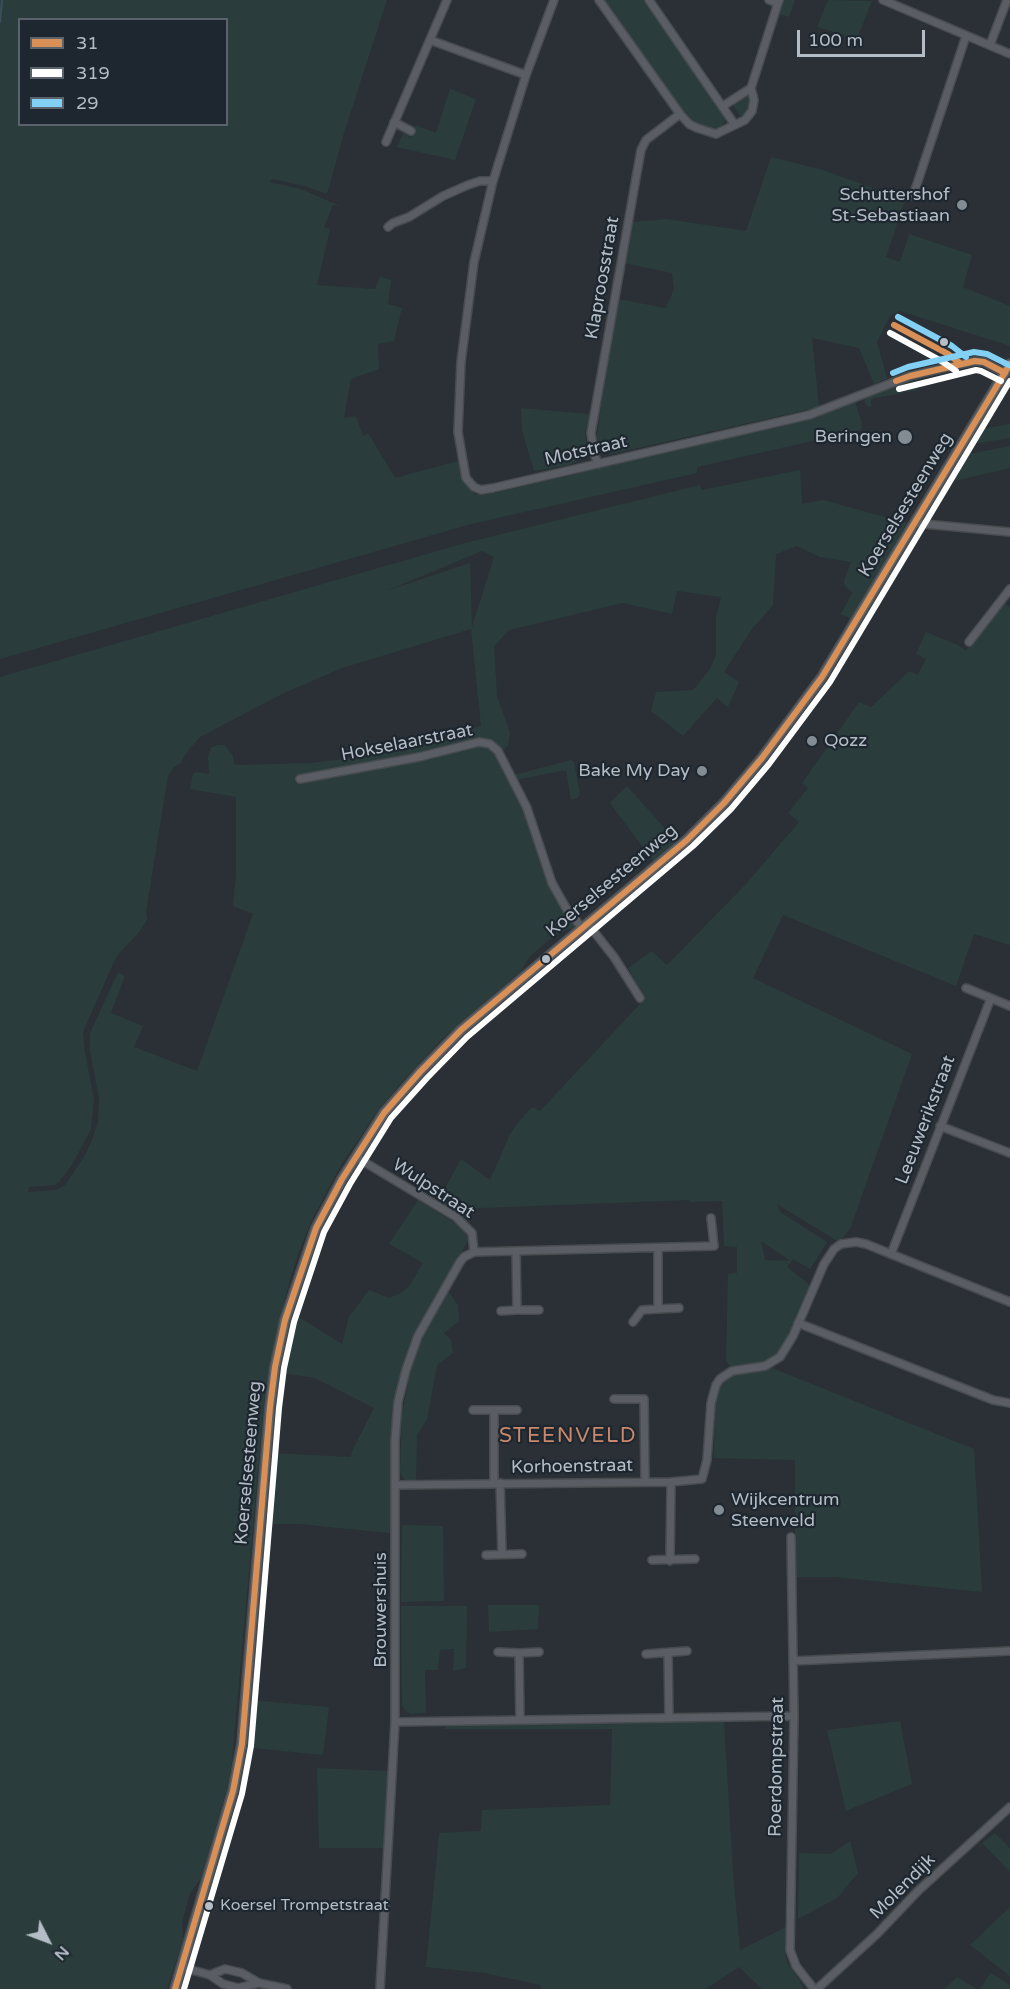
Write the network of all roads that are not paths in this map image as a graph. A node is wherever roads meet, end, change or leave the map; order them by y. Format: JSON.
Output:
{"nodes":[{"id":1,"x":447,"y":0,"type":"edge"},
{"id":2,"x":554,"y":0,"type":"edge"},
{"id":3,"x":599,"y":0,"type":"edge"},
{"id":4,"x":769,"y":0,"type":"edge"},
{"id":5,"x":883,"y":0,"type":"edge"},
{"id":6,"x":1007,"y":0,"type":"edge"},
{"id":7,"x":651,"y":1,"type":"edge"},
{"id":8,"x":778,"y":1,"type":"edge"},
{"id":9,"x":966,"y":36,"type":"junction"},
{"id":10,"x":430,"y":40,"type":"junction"},
{"id":11,"x":990,"y":45,"type":"junction"},
{"id":12,"x":1010,"y":54,"type":"edge"},
{"id":13,"x":526,"y":75,"type":"junction"},
{"id":14,"x":751,"y":88,"type":"junction"},
{"id":15,"x":723,"y":106,"type":"junction"},
{"id":16,"x":680,"y":114,"type":"junction"},
{"id":17,"x":394,"y":122,"type":"junction"},
{"id":18,"x":735,"y":125,"type":"junction"},
{"id":19,"x":411,"y":131,"type":"dead end"},
{"id":20,"x":386,"y":141,"type":"dead end"},
{"id":21,"x":493,"y":181,"type":"junction"},
{"id":22,"x":914,"y":196,"type":"dead end"},
{"id":23,"x":388,"y":227,"type":"dead end"},
{"id":24,"x":1007,"y":368,"type":"edge"},
{"id":25,"x":598,"y":464,"type":"junction"},
{"id":26,"x":914,"y":523,"type":"junction"},
{"id":27,"x":1010,"y":532,"type":"edge"},
{"id":28,"x":1010,"y":589,"type":"edge"},
{"id":29,"x":969,"y":642,"type":"dead end"},
{"id":30,"x":300,"y":779,"type":"dead end"},
{"id":31,"x":586,"y":926,"type":"junction"},
{"id":32,"x":966,"y":988,"type":"dead end"},
{"id":33,"x":640,"y":998,"type":"dead end"},
{"id":34,"x":991,"y":998,"type":"junction"},
{"id":35,"x":1010,"y":1006,"type":"edge"},
{"id":36,"x":940,"y":1126,"type":"junction"},
{"id":37,"x":1010,"y":1153,"type":"edge"},
{"id":38,"x":356,"y":1157,"type":"junction"},
{"id":39,"x":711,"y":1218,"type":"dead end"},
{"id":40,"x":658,"y":1248,"type":"junction"},
{"id":41,"x":516,"y":1251,"type":"junction"},
{"id":42,"x":474,"y":1252,"type":"junction"},
{"id":43,"x":891,"y":1254,"type":"junction"},
{"id":44,"x":1010,"y":1302,"type":"edge"},
{"id":45,"x":679,"y":1308,"type":"dead end"},
{"id":46,"x":658,"y":1309,"type":"junction"},
{"id":47,"x":517,"y":1310,"type":"junction"},
{"id":48,"x":539,"y":1310,"type":"dead end"},
{"id":49,"x":501,"y":1311,"type":"dead end"},
{"id":50,"x":633,"y":1322,"type":"dead end"},
{"id":51,"x":798,"y":1323,"type":"junction"},
{"id":52,"x":614,"y":1399,"type":"dead end"},
{"id":53,"x":1010,"y":1403,"type":"edge"},
{"id":54,"x":473,"y":1410,"type":"dead end"},
{"id":55,"x":494,"y":1410,"type":"junction"},
{"id":56,"x":517,"y":1410,"type":"dead end"},
{"id":57,"x":645,"y":1481,"type":"junction"},
{"id":58,"x":671,"y":1482,"type":"junction"},
{"id":59,"x":497,"y":1483,"type":"junction"},
{"id":60,"x":396,"y":1485,"type":"junction"},
{"id":61,"x":790,"y":1537,"type":"dead end"},
{"id":62,"x":502,"y":1554,"type":"junction"},
{"id":63,"x":522,"y":1554,"type":"dead end"},
{"id":64,"x":486,"y":1555,"type":"dead end"},
{"id":65,"x":695,"y":1559,"type":"dead end"},
{"id":66,"x":652,"y":1560,"type":"dead end"},
{"id":67,"x":670,"y":1561,"type":"junction"},
{"id":68,"x":687,"y":1651,"type":"dead end"},
{"id":69,"x":1010,"y":1651,"type":"edge"},
{"id":70,"x":498,"y":1652,"type":"dead end"},
{"id":71,"x":539,"y":1652,"type":"dead end"},
{"id":72,"x":519,"y":1653,"type":"junction"},
{"id":73,"x":668,"y":1653,"type":"junction"},
{"id":74,"x":646,"y":1654,"type":"dead end"},
{"id":75,"x":793,"y":1661,"type":"junction"},
{"id":76,"x":794,"y":1716,"type":"junction"},
{"id":77,"x":669,"y":1717,"type":"junction"},
{"id":78,"x":520,"y":1719,"type":"junction"},
{"id":79,"x":396,"y":1722,"type":"junction"},
{"id":80,"x":1010,"y":1807,"type":"edge"},
{"id":81,"x":182,"y":1967,"type":"junction"},
{"id":82,"x":210,"y":1975,"type":"junction"},
{"id":83,"x":259,"y":1983,"type":"junction"},
{"id":84,"x":175,"y":1989,"type":"edge"},
{"id":85,"x":287,"y":1989,"type":"edge"},
{"id":86,"x":380,"y":1989,"type":"edge"},
{"id":87,"x":816,"y":1989,"type":"edge"}],
"edges":[{"from":1,"to":10,"type":"street"},
{"from":2,"to":13,"type":"street","name":"Motstraat"},
{"from":3,"to":16,"type":"street"},
{"from":4,"to":8,"type":"street"},
{"from":5,"to":9,"type":"street"},
{"from":6,"to":11,"type":"street"},
{"from":7,"to":15,"type":"street"},
{"from":8,"to":14,"type":"street"},
{"from":9,"to":11,"type":"street"},
{"from":9,"to":22,"type":"street"},
{"from":10,"to":13,"type":"street"},
{"from":10,"to":17,"type":"street"},
{"from":11,"to":12,"type":"street"},
{"from":13,"to":21,"type":"street","name":"Motstraat"},
{"from":14,"to":15,"type":"street"},
{"from":14,"to":18,"type":"street"},
{"from":15,"to":18,"type":"street"},
{"from":16,"to":18,"type":"street"},
{"from":16,"to":25,"type":"street","name":"Klaproosstraat"},
{"from":17,"to":19,"type":"street"},
{"from":17,"to":20,"type":"street"},
{"from":21,"to":23,"type":"street"},
{"from":21,"to":25,"type":"street","name":"Motstraat"},
{"from":24,"to":25,"type":"street","name":"Motstraat"},
{"from":24,"to":26,"type":"street","name":"Koerselsesteenweg"},
{"from":26,"to":27,"type":"street"},
{"from":26,"to":31,"type":"street","name":"Koerselsesteenweg"},
{"from":28,"to":29,"type":"street"},
{"from":30,"to":31,"type":"street","name":"Hokselaarstraat"},
{"from":31,"to":33,"type":"street"},
{"from":31,"to":38,"type":"street","name":"Koerselsesteenweg"},
{"from":32,"to":34,"type":"street"},
{"from":34,"to":35,"type":"street"},
{"from":34,"to":36,"type":"street","name":"Leeuwerikstraat"},
{"from":36,"to":37,"type":"street"},
{"from":36,"to":43,"type":"street","name":"Leeuwerikstraat"},
{"from":38,"to":42,"type":"street","name":"Wulpstraat"},
{"from":38,"to":81,"type":"street","name":"Koerselsesteenweg"},
{"from":39,"to":40,"type":"street"},
{"from":40,"to":41,"type":"street"},
{"from":40,"to":46,"type":"street"},
{"from":41,"to":42,"type":"street"},
{"from":41,"to":47,"type":"street"},
{"from":42,"to":60,"type":"street","name":"Brouwershuis"},
{"from":43,"to":44,"type":"street"},
{"from":43,"to":51,"type":"street"},
{"from":45,"to":46,"type":"street"},
{"from":46,"to":50,"type":"street"},
{"from":47,"to":48,"type":"street"},
{"from":47,"to":49,"type":"street"},
{"from":51,"to":53,"type":"street"},
{"from":51,"to":58,"type":"street","name":"Korhoenstraat"},
{"from":52,"to":57,"type":"street","name":"Korhoenstraat"},
{"from":54,"to":55,"type":"street"},
{"from":55,"to":56,"type":"street"},
{"from":55,"to":59,"type":"street","name":"Korhoenstraat"},
{"from":57,"to":58,"type":"street","name":"Korhoenstraat"},
{"from":57,"to":59,"type":"street","name":"Korhoenstraat"},
{"from":58,"to":67,"type":"street"},
{"from":59,"to":60,"type":"street","name":"Korhoenstraat"},
{"from":59,"to":62,"type":"street","name":"Korhoenstraat"},
{"from":60,"to":79,"type":"street","name":"Brouwershuis"},
{"from":61,"to":75,"type":"street","name":"Roerdompstraat"},
{"from":62,"to":63,"type":"street"},
{"from":62,"to":64,"type":"street"},
{"from":65,"to":67,"type":"street"},
{"from":66,"to":67,"type":"street"},
{"from":68,"to":73,"type":"street"},
{"from":69,"to":75,"type":"street"},
{"from":70,"to":72,"type":"street"},
{"from":71,"to":72,"type":"street"},
{"from":72,"to":78,"type":"street"},
{"from":73,"to":74,"type":"street"},
{"from":73,"to":77,"type":"street"},
{"from":75,"to":76,"type":"street","name":"Roerdompstraat"},
{"from":76,"to":77,"type":"street"},
{"from":76,"to":87,"type":"street","name":"Roerdompstraat"},
{"from":77,"to":78,"type":"street"},
{"from":78,"to":79,"type":"street"},
{"from":79,"to":86,"type":"street","name":"Brouwershuis"},
{"from":80,"to":87,"type":"street","name":"Molendijk"},
{"from":81,"to":82,"type":"street"},
{"from":81,"to":84,"type":"street","name":"Koerselsesteenweg"},
{"from":82,"to":83,"type":"street"},
{"from":82,"to":83,"type":"street"},
{"from":83,"to":85,"type":"street"}]}
